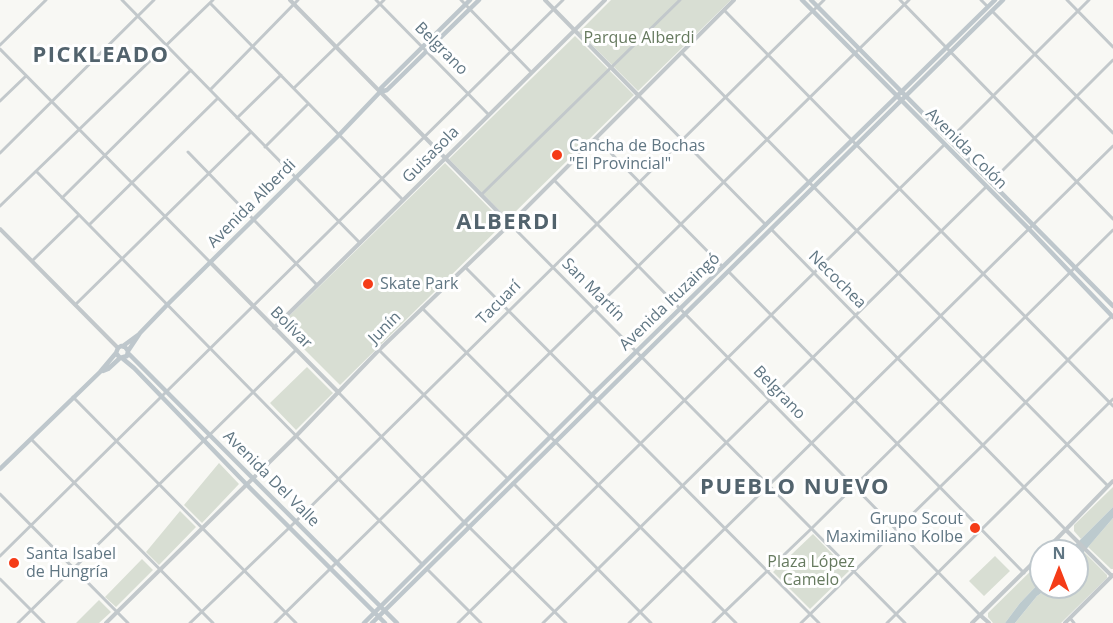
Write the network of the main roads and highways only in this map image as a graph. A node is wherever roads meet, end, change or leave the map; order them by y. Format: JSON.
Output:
{"nodes":[{"id":1,"x":470,"y":0,"type":"edge"},
{"id":2,"x":478,"y":0,"type":"edge"},
{"id":3,"x":802,"y":0,"type":"edge"},
{"id":4,"x":811,"y":0,"type":"edge"},
{"id":5,"x":995,"y":0,"type":"edge"},
{"id":6,"x":1003,"y":0,"type":"edge"},
{"id":7,"x":467,"y":7,"type":"junction"},
{"id":8,"x":990,"y":9,"type":"junction"},
{"id":9,"x":856,"y":51,"type":"junction"},
{"id":10,"x":901,"y":96,"type":"junction"},
{"id":11,"x":855,"y":142,"type":"junction"},
{"id":12,"x":769,"y":227,"type":"junction"},
{"id":13,"x":1113,"y":306,"type":"edge"},
{"id":14,"x":682,"y":312,"type":"junction"},
{"id":15,"x":1113,"y":316,"type":"edge"},
{"id":16,"x":140,"y":333,"type":"junction"},
{"id":17,"x":120,"y":352,"type":"junction"},
{"id":18,"x":128,"y":352,"type":"junction"},
{"id":19,"x":553,"y":438,"type":"junction"},
{"id":20,"x":0,"y":470,"type":"edge"},
{"id":21,"x":382,"y":608,"type":"junction"},
{"id":22,"x":376,"y":614,"type":"junction"},
{"id":23,"x":364,"y":623,"type":"edge"},
{"id":24,"x":372,"y":623,"type":"edge"},
{"id":25,"x":385,"y":623,"type":"edge"},
{"id":26,"x":397,"y":623,"type":"edge"}],
"edges":[{"from":1,"to":7,"type":"main road","name":"Avenida Alberdi"},
{"from":2,"to":7,"type":"main road","name":"Avenida Alberdi"},
{"from":3,"to":9,"type":"main road","name":"Avenida Colón"},
{"from":4,"to":9,"type":"main road","name":"Avenida Colón"},
{"from":5,"to":8,"type":"main road","name":"Avenida Ituzaingó"},
{"from":6,"to":8,"type":"main road","name":"Avenida Ituzaingó"},
{"from":7,"to":16,"type":"main road","name":"Avenida Alberdi"},
{"from":8,"to":10,"type":"main road","name":"Avenida Ituzaingó"},
{"from":9,"to":10,"type":"main road","name":"Avenida Colón"},
{"from":10,"to":11,"type":"main road","name":"Avenida Ituzaingó"},
{"from":10,"to":13,"type":"main road","name":"Avenida Colón"},
{"from":10,"to":15,"type":"main road","name":"Avenida Colón"},
{"from":11,"to":12,"type":"main road","name":"Avenida Ituzaingó"},
{"from":11,"to":12,"type":"main road","name":"Avenida Ituzaingó"},
{"from":12,"to":14,"type":"main road","name":"Avenida Ituzaingó"},
{"from":12,"to":14,"type":"main road","name":"Avenida Ituzaingó"},
{"from":14,"to":19,"type":"main road","name":"Avenida Ituzaingó"},
{"from":14,"to":19,"type":"main road","name":"Avenida Ituzaingó"},
{"from":16,"to":17,"type":"main road","name":"Avenida Alberdi"},
{"from":16,"to":18,"type":"main road","name":"Avenida Alberdi"},
{"from":17,"to":18,"type":"main road","name":"Avenida Del Valle"},
{"from":17,"to":18,"type":"main road","name":"Avenida Alberdi"},
{"from":17,"to":20,"type":"main road","name":"Avenida Alberdi"},
{"from":17,"to":22,"type":"main road","name":"Avenida Del Valle"},
{"from":18,"to":21,"type":"main road","name":"Avenida Del Valle"},
{"from":19,"to":21,"type":"main road","name":"Avenida Ituzaingó"},
{"from":21,"to":22,"type":"main road","name":"Avenida Ituzaingó"},
{"from":21,"to":26,"type":"main road","name":"Avenida Del Valle"},
{"from":22,"to":23,"type":"main road","name":"Avenida Ituzaingó"},
{"from":22,"to":24,"type":"main road","name":"Avenida Ituzaingó"},
{"from":22,"to":25,"type":"main road","name":"Avenida Del Valle"}]}
